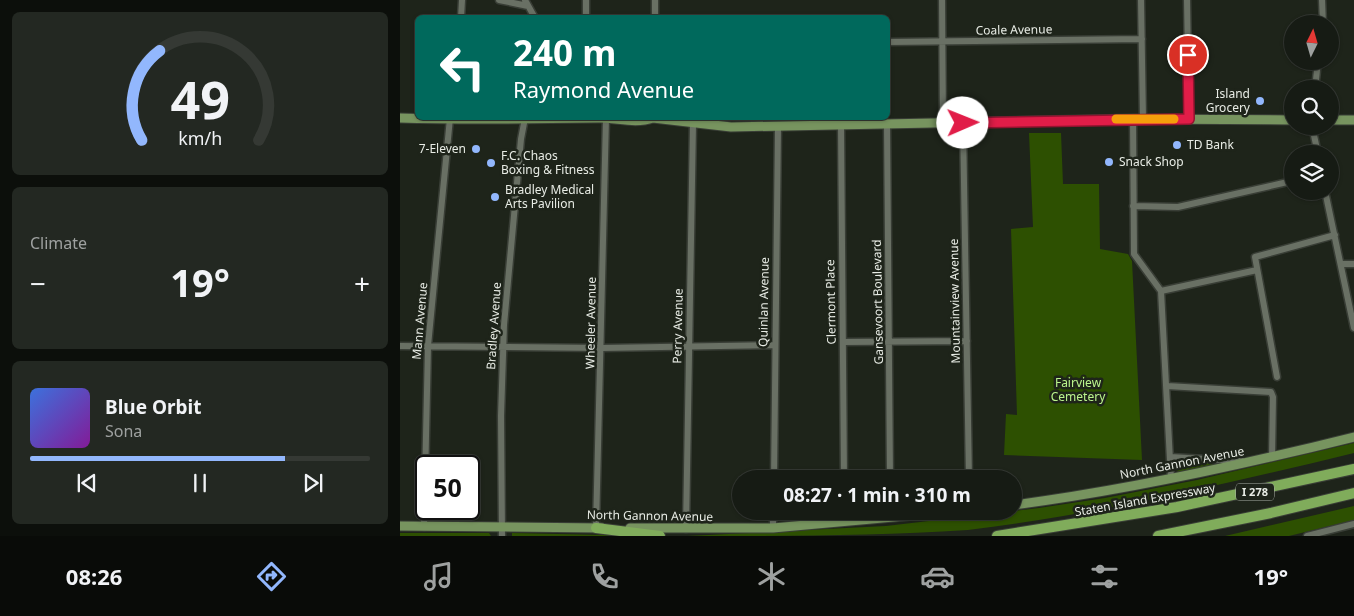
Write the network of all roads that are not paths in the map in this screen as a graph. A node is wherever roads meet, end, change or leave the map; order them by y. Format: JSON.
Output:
{"nodes":[{"id":1,"x":462,"y":0,"type":"edge"},
{"id":2,"x":499,"y":0,"type":"edge"},
{"id":3,"x":586,"y":0,"type":"edge"},
{"id":4,"x":655,"y":0,"type":"edge"},
{"id":5,"x":942,"y":0,"type":"edge"},
{"id":6,"x":1141,"y":0,"type":"edge"},
{"id":7,"x":1187,"y":0,"type":"edge"},
{"id":8,"x":1322,"y":0,"type":"edge"},
{"id":9,"x":526,"y":3,"type":"edge"},
{"id":10,"x":461,"y":15,"type":"edge"},
{"id":11,"x":533,"y":15,"type":"edge"},
{"id":12,"x":586,"y":15,"type":"edge"},
{"id":13,"x":655,"y":15,"type":"edge"},
{"id":14,"x":1322,"y":15,"type":"edge"},
{"id":15,"x":1142,"y":40,"type":"junction"},
{"id":16,"x":890,"y":42,"type":"edge"},
{"id":17,"x":942,"y":42,"type":"junction"},
{"id":18,"x":400,"y":118,"type":"edge"},
{"id":19,"x":415,"y":118,"type":"edge"},
{"id":20,"x":1133,"y":119,"type":"junction"},
{"id":21,"x":1143,"y":119,"type":"junction"},
{"id":22,"x":1189,"y":119,"type":"junction"},
{"id":23,"x":450,"y":120,"type":"edge"},
{"id":24,"x":525,"y":120,"type":"edge"},
{"id":25,"x":606,"y":120,"type":"edge"},
{"id":26,"x":632,"y":120,"type":"edge"},
{"id":27,"x":648,"y":120,"type":"edge"},
{"id":28,"x":666,"y":120,"type":"edge"},
{"id":29,"x":1284,"y":120,"type":"edge"},
{"id":30,"x":1339,"y":120,"type":"edge"},
{"id":31,"x":1354,"y":120,"type":"edge"},
{"id":32,"x":943,"y":123,"type":"junction"},
{"id":33,"x":963,"y":123,"type":"junction"},
{"id":34,"x":693,"y":124,"type":"junction"},
{"id":35,"x":841,"y":125,"type":"junction"},
{"id":36,"x":887,"y":125,"type":"junction"},
{"id":37,"x":778,"y":126,"type":"junction"},
{"id":38,"x":1284,"y":183,"type":"edge"},
{"id":39,"x":1327,"y":200,"type":"edge"},
{"id":40,"x":1133,"y":206,"type":"junction"},
{"id":41,"x":1335,"y":235,"type":"junction"},
{"id":42,"x":1341,"y":264,"type":"junction"},
{"id":43,"x":1354,"y":264,"type":"edge"},
{"id":44,"x":1257,"y":270,"type":"junction"},
{"id":45,"x":1161,"y":291,"type":"junction"},
{"id":46,"x":1354,"y":328,"type":"edge"},
{"id":47,"x":890,"y":341,"type":"junction"},
{"id":48,"x":967,"y":341,"type":"junction"},
{"id":49,"x":843,"y":342,"type":"junction"},
{"id":50,"x":775,"y":345,"type":"junction"},
{"id":51,"x":400,"y":346,"type":"edge"},
{"id":52,"x":428,"y":346,"type":"junction"},
{"id":53,"x":689,"y":347,"type":"junction"},
{"id":54,"x":503,"y":348,"type":"junction"},
{"id":55,"x":602,"y":348,"type":"junction"},
{"id":56,"x":1277,"y":377,"type":"dead end"},
{"id":57,"x":1167,"y":386,"type":"junction"},
{"id":58,"x":1354,"y":437,"type":"edge"},
{"id":59,"x":1170,"y":457,"type":"junction"},
{"id":60,"x":1272,"y":457,"type":"junction"},
{"id":61,"x":1253,"y":462,"type":"junction"},
{"id":62,"x":1354,"y":469,"type":"edge"},
{"id":63,"x":774,"y":470,"type":"edge"},
{"id":64,"x":844,"y":470,"type":"edge"},
{"id":65,"x":890,"y":470,"type":"edge"},
{"id":66,"x":969,"y":470,"type":"edge"},
{"id":67,"x":1171,"y":479,"type":"junction"},
{"id":68,"x":1354,"y":493,"type":"edge"},
{"id":69,"x":1022,"y":504,"type":"edge"},
{"id":70,"x":773,"y":520,"type":"edge"},
{"id":71,"x":857,"y":520,"type":"edge"},
{"id":72,"x":844,"y":522,"type":"joint"},
{"id":73,"x":1354,"y":524,"type":"edge"},
{"id":74,"x":400,"y":526,"type":"edge"},
{"id":75,"x":424,"y":527,"type":"junction"},
{"id":76,"x":596,"y":528,"type":"junction"},
{"id":77,"x":773,"y":528,"type":"junction"},
{"id":78,"x":686,"y":530,"type":"junction"},
{"id":79,"x":502,"y":531,"type":"edge"},
{"id":80,"x":660,"y":536,"type":"edge"},
{"id":81,"x":998,"y":536,"type":"edge"},
{"id":82,"x":1158,"y":536,"type":"edge"},
{"id":83,"x":1307,"y":536,"type":"edge"}],
"edges":[{"from":1,"to":10,"type":"street"},
{"from":2,"to":9,"type":"street"},
{"from":3,"to":12,"type":"street"},
{"from":4,"to":13,"type":"street"},
{"from":5,"to":17,"type":"street"},
{"from":6,"to":15,"type":"street"},
{"from":7,"to":22,"type":"street"},
{"from":8,"to":14,"type":"street"},
{"from":9,"to":11,"type":"street"},
{"from":15,"to":17,"type":"street","name":"Coale Avenue"},
{"from":15,"to":21,"type":"street"},
{"from":16,"to":17,"type":"street","name":"Coale Avenue"},
{"from":17,"to":32,"type":"street"},
{"from":18,"to":19,"type":"main road"},
{"from":20,"to":21,"type":"main road"},
{"from":20,"to":33,"type":"main road"},
{"from":20,"to":40,"type":"street"},
{"from":21,"to":22,"type":"main road"},
{"from":22,"to":29,"type":"main road"},
{"from":23,"to":52,"type":"street","name":"Mann Avenue"},
{"from":24,"to":54,"type":"street","name":"Bradley Avenue"},
{"from":25,"to":55,"type":"street","name":"Wheeler Avenue"},
{"from":26,"to":27,"type":"main road"},
{"from":28,"to":34,"type":"main road"},
{"from":30,"to":31,"type":"main road"},
{"from":32,"to":33,"type":"main road"},
{"from":32,"to":36,"type":"main road"},
{"from":33,"to":48,"type":"street","name":"Mountainview Avenue"},
{"from":34,"to":37,"type":"main road"},
{"from":34,"to":53,"type":"street","name":"Perry Avenue"},
{"from":35,"to":36,"type":"main road"},
{"from":35,"to":37,"type":"main road"},
{"from":35,"to":49,"type":"street","name":"Clermont Place"},
{"from":36,"to":47,"type":"street","name":"Gansevoort Boulevard"},
{"from":37,"to":50,"type":"street","name":"Quinlan Avenue"},
{"from":38,"to":40,"type":"street"},
{"from":39,"to":41,"type":"street"},
{"from":40,"to":45,"type":"street"},
{"from":41,"to":42,"type":"street"},
{"from":41,"to":44,"type":"street"},
{"from":42,"to":43,"type":"street"},
{"from":42,"to":46,"type":"street"},
{"from":44,"to":45,"type":"street"},
{"from":44,"to":56,"type":"street"},
{"from":45,"to":57,"type":"street"},
{"from":47,"to":48,"type":"street"},
{"from":47,"to":49,"type":"street"},
{"from":47,"to":65,"type":"street","name":"Gansevoort Boulevard"},
{"from":48,"to":66,"type":"street","name":"Mountainview Avenue"},
{"from":49,"to":64,"type":"street","name":"Clermont Place"},
{"from":50,"to":53,"type":"street"},
{"from":50,"to":63,"type":"street","name":"Quinlan Avenue"},
{"from":51,"to":52,"type":"street"},
{"from":52,"to":54,"type":"street"},
{"from":52,"to":75,"type":"street","name":"Mann Avenue"},
{"from":53,"to":55,"type":"street"},
{"from":53,"to":78,"type":"street","name":"Perry Avenue"},
{"from":54,"to":55,"type":"street"},
{"from":54,"to":79,"type":"street","name":"Bradley Avenue"},
{"from":55,"to":76,"type":"street","name":"Wheeler Avenue"},
{"from":57,"to":59,"type":"street"},
{"from":57,"to":60,"type":"street"},
{"from":58,"to":60,"type":"main road","name":"North Gannon Avenue"},
{"from":59,"to":61,"type":"street"},
{"from":59,"to":67,"type":"street"},
{"from":60,"to":61,"type":"main road","name":"North Gannon Avenue"},
{"from":61,"to":67,"type":"main road","name":"North Gannon Avenue"},
{"from":62,"to":81,"type":"highway","name":"Staten Island Expressway","number":"I 278"},
{"from":67,"to":69,"type":"main road","name":"North Gannon Avenue"},
{"from":68,"to":82,"type":"highway","number":"I 278"},
{"from":70,"to":77,"type":"street"},
{"from":71,"to":72,"type":"main road","name":"North Gannon Avenue"},
{"from":72,"to":77,"type":"main road","name":"North Gannon Avenue"},
{"from":73,"to":83,"type":"street"},
{"from":74,"to":75,"type":"main road","name":"North Gannon Avenue"},
{"from":75,"to":79,"type":"main road","name":"North Gannon Avenue"},
{"from":76,"to":78,"type":"main road","name":"North Gannon Avenue"},
{"from":76,"to":79,"type":"main road","name":"North Gannon Avenue"},
{"from":76,"to":80,"type":"highway"},
{"from":77,"to":78,"type":"main road","name":"North Gannon Avenue"}]}
